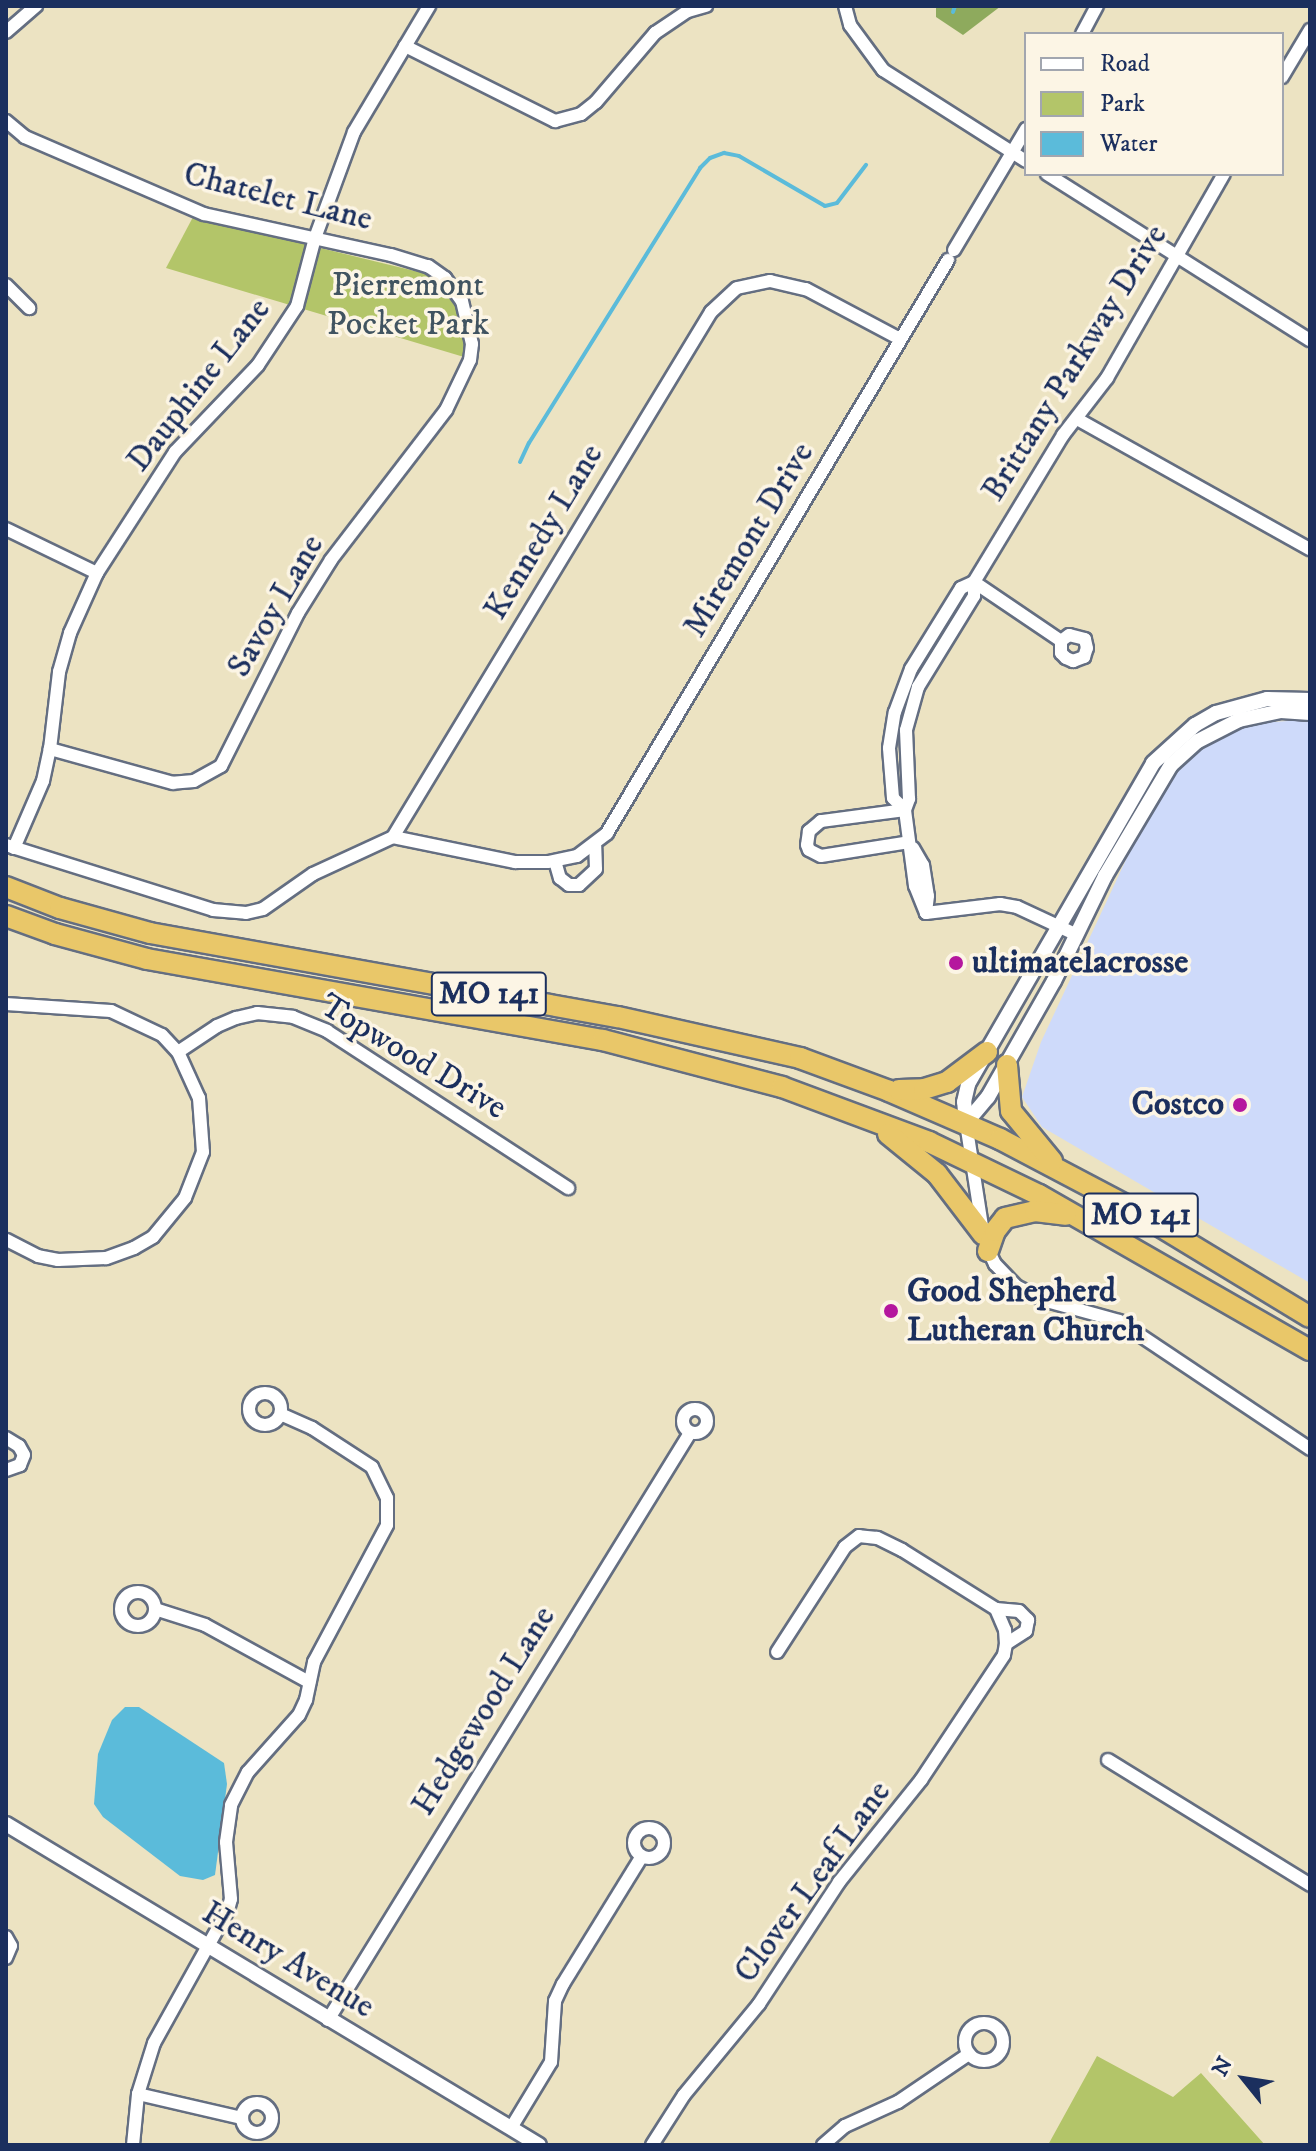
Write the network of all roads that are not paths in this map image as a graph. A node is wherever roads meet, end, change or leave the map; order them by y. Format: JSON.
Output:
{"nodes":[{"id":1,"x":36,"y":6,"type":"edge"},
{"id":2,"x":429,"y":6,"type":"edge"},
{"id":3,"x":706,"y":6,"type":"edge"},
{"id":4,"x":845,"y":6,"type":"edge"},
{"id":5,"x":1097,"y":6,"type":"edge"},
{"id":6,"x":1310,"y":30,"type":"edge"},
{"id":7,"x":6,"y":32,"type":"edge"},
{"id":8,"x":1083,"y":32,"type":"edge"},
{"id":9,"x":405,"y":46,"type":"junction"},
{"id":10,"x":1284,"y":74,"type":"edge"},
{"id":11,"x":6,"y":121,"type":"edge"},
{"id":12,"x":1024,"y":132,"type":"edge"},
{"id":13,"x":1012,"y":153,"type":"junction"},
{"id":14,"x":1024,"y":160,"type":"edge"},
{"id":15,"x":1050,"y":176,"type":"edge"},
{"id":16,"x":1223,"y":176,"type":"edge"},
{"id":17,"x":315,"y":238,"type":"junction"},
{"id":18,"x":1177,"y":253,"type":"junction"},
{"id":19,"x":6,"y":285,"type":"edge"},
{"id":20,"x":29,"y":308,"type":"dead end"},
{"id":21,"x":470,"y":326,"type":"joint"},
{"id":22,"x":900,"y":339,"type":"junction"},
{"id":23,"x":1310,"y":340,"type":"edge"},
{"id":24,"x":1077,"y":419,"type":"junction"},
{"id":25,"x":6,"y":529,"type":"edge"},
{"id":26,"x":1310,"y":549,"type":"edge"},
{"id":27,"x":97,"y":573,"type":"junction"},
{"id":28,"x":974,"y":582,"type":"junction"},
{"id":29,"x":1061,"y":641,"type":"dead end"},
{"id":30,"x":1310,"y":700,"type":"edge"},
{"id":31,"x":1310,"y":713,"type":"edge"},
{"id":32,"x":50,"y":749,"type":"junction"},
{"id":33,"x":905,"y":810,"type":"junction"},
{"id":34,"x":393,"y":837,"type":"junction"},
{"id":35,"x":909,"y":842,"type":"junction"},
{"id":36,"x":10,"y":846,"type":"edge"},
{"id":37,"x":595,"y":846,"type":"junction"},
{"id":38,"x":555,"y":861,"type":"junction"},
{"id":39,"x":6,"y":887,"type":"edge"},
{"id":40,"x":6,"y":916,"type":"edge"},
{"id":41,"x":1058,"y":926,"type":"junction"},
{"id":42,"x":1075,"y":934,"type":"junction"},
{"id":43,"x":6,"y":1004,"type":"edge"},
{"id":44,"x":178,"y":1052,"type":"junction"},
{"id":45,"x":987,"y":1052,"type":"junction"},
{"id":46,"x":1007,"y":1065,"type":"junction"},
{"id":47,"x":889,"y":1091,"type":"junction"},
{"id":48,"x":865,"y":1117,"type":"junction"},
{"id":49,"x":966,"y":1123,"type":"junction"},
{"id":50,"x":929,"y":1142,"type":"junction"},
{"id":51,"x":970,"y":1161,"type":"junction"},
{"id":52,"x":1060,"y":1169,"type":"junction"},
{"id":53,"x":568,"y":1188,"type":"dead end"},
{"id":54,"x":1080,"y":1217,"type":"junction"},
{"id":55,"x":6,"y":1240,"type":"edge"},
{"id":56,"x":986,"y":1242,"type":"junction"},
{"id":57,"x":1310,"y":1317,"type":"edge"},
{"id":58,"x":1310,"y":1350,"type":"edge"},
{"id":59,"x":281,"y":1414,"type":"dead end"},
{"id":60,"x":690,"y":1433,"type":"dead end"},
{"id":61,"x":6,"y":1438,"type":"edge"},
{"id":62,"x":1310,"y":1449,"type":"edge"},
{"id":63,"x":6,"y":1470,"type":"edge"},
{"id":64,"x":155,"y":1609,"type":"dead end"},
{"id":65,"x":996,"y":1609,"type":"junction"},
{"id":66,"x":1006,"y":1644,"type":"junction"},
{"id":67,"x":777,"y":1652,"type":"dead end"},
{"id":68,"x":309,"y":1682,"type":"junction"},
{"id":69,"x":1108,"y":1760,"type":"dead end"},
{"id":70,"x":6,"y":1824,"type":"edge"},
{"id":71,"x":642,"y":1856,"type":"dead end"},
{"id":72,"x":1310,"y":1885,"type":"edge"},
{"id":73,"x":6,"y":1937,"type":"edge"},
{"id":74,"x":210,"y":1947,"type":"junction"},
{"id":75,"x":6,"y":1958,"type":"edge"},
{"id":76,"x":328,"y":2020,"type":"junction"},
{"id":77,"x":969,"y":2054,"type":"dead end"},
{"id":78,"x":138,"y":2094,"type":"junction"},
{"id":79,"x":242,"y":2118,"type":"dead end"},
{"id":80,"x":511,"y":2128,"type":"junction"},
{"id":81,"x":133,"y":2145,"type":"edge"},
{"id":82,"x":539,"y":2145,"type":"edge"},
{"id":83,"x":652,"y":2145,"type":"edge"},
{"id":84,"x":823,"y":2145,"type":"edge"}],
"edges":[{"from":1,"to":7,"type":"street"},
{"from":2,"to":9,"type":"street","name":"Dauphine Lane"},
{"from":3,"to":9,"type":"street"},
{"from":4,"to":13,"type":"street"},
{"from":5,"to":8,"type":"street"},
{"from":6,"to":10,"type":"street"},
{"from":9,"to":17,"type":"street","name":"Dauphine Lane"},
{"from":11,"to":17,"type":"street","name":"Chatelet Lane"},
{"from":12,"to":13,"type":"street","name":"Miremont Drive"},
{"from":13,"to":14,"type":"street"},
{"from":13,"to":22,"type":"street","name":"Miremont Drive"},
{"from":15,"to":18,"type":"street"},
{"from":16,"to":18,"type":"street","name":"Brittany Parkway Drive"},
{"from":17,"to":21,"type":"street","name":"Chatelet Lane"},
{"from":17,"to":27,"type":"street","name":"Dauphine Lane"},
{"from":18,"to":23,"type":"street"},
{"from":18,"to":24,"type":"street","name":"Brittany Parkway Drive"},
{"from":19,"to":20,"type":"street"},
{"from":21,"to":32,"type":"street","name":"Savoy Lane"},
{"from":22,"to":34,"type":"street","name":"Kennedy Lane"},
{"from":22,"to":37,"type":"street","name":"Miremont Drive"},
{"from":24,"to":26,"type":"street"},
{"from":24,"to":28,"type":"street","name":"Brittany Parkway Drive"},
{"from":25,"to":27,"type":"street"},
{"from":27,"to":32,"type":"street","name":"Dauphine Lane"},
{"from":28,"to":29,"type":"street"},
{"from":28,"to":33,"type":"street","name":"Brittany Parkway Drive"},
{"from":30,"to":41,"type":"street"},
{"from":31,"to":42,"type":"street"},
{"from":32,"to":36,"type":"street","name":"Dauphine Lane"},
{"from":33,"to":35,"type":"street","name":"Brittany Parkway Drive"},
{"from":33,"to":35,"type":"street"},
{"from":34,"to":36,"type":"street"},
{"from":34,"to":38,"type":"street"},
{"from":35,"to":41,"type":"street","name":"Brittany Parkway Drive"},
{"from":37,"to":38,"type":"street"},
{"from":37,"to":38,"type":"street","name":"Miremont Drive"},
{"from":39,"to":47,"type":"highway","number":"MO 141"},
{"from":40,"to":48,"type":"highway","number":"MO 141"},
{"from":41,"to":42,"type":"street"},
{"from":41,"to":45,"type":"street"},
{"from":42,"to":46,"type":"street"},
{"from":43,"to":44,"type":"street"},
{"from":44,"to":53,"type":"street","name":"Topwood Drive"},
{"from":44,"to":55,"type":"street"},
{"from":45,"to":47,"type":"highway"},
{"from":45,"to":49,"type":"street"},
{"from":46,"to":49,"type":"street"},
{"from":46,"to":52,"type":"highway"},
{"from":47,"to":49,"type":"highway","number":"MO 141"},
{"from":48,"to":50,"type":"highway","number":"MO 141"},
{"from":48,"to":56,"type":"highway"},
{"from":49,"to":50,"type":"highway"},
{"from":49,"to":51,"type":"street"},
{"from":49,"to":52,"type":"highway","number":"MO 141"},
{"from":50,"to":51,"type":"highway","number":"MO 141"},
{"from":51,"to":54,"type":"highway","number":"MO 141"},
{"from":51,"to":56,"type":"street"},
{"from":52,"to":57,"type":"highway","number":"MO 141"},
{"from":54,"to":56,"type":"highway"},
{"from":54,"to":58,"type":"highway","number":"MO 141"},
{"from":56,"to":62,"type":"street"},
{"from":59,"to":68,"type":"street"},
{"from":60,"to":76,"type":"street","name":"Hedgewood Lane"},
{"from":61,"to":63,"type":"street"},
{"from":64,"to":68,"type":"street"},
{"from":65,"to":66,"type":"street"},
{"from":65,"to":66,"type":"street","name":"Clover Leaf Lane"},
{"from":65,"to":67,"type":"street","name":"Clover Leaf Lane"},
{"from":66,"to":83,"type":"street","name":"Clover Leaf Lane"},
{"from":68,"to":74,"type":"street"},
{"from":69,"to":72,"type":"street"},
{"from":70,"to":74,"type":"street","name":"Henry Avenue"},
{"from":71,"to":80,"type":"street"},
{"from":73,"to":75,"type":"street"},
{"from":74,"to":76,"type":"street","name":"Henry Avenue"},
{"from":74,"to":78,"type":"street"},
{"from":76,"to":80,"type":"street","name":"Henry Avenue"},
{"from":77,"to":84,"type":"street"},
{"from":78,"to":79,"type":"street"},
{"from":78,"to":81,"type":"street"},
{"from":80,"to":82,"type":"street","name":"Henry Avenue"}]}
